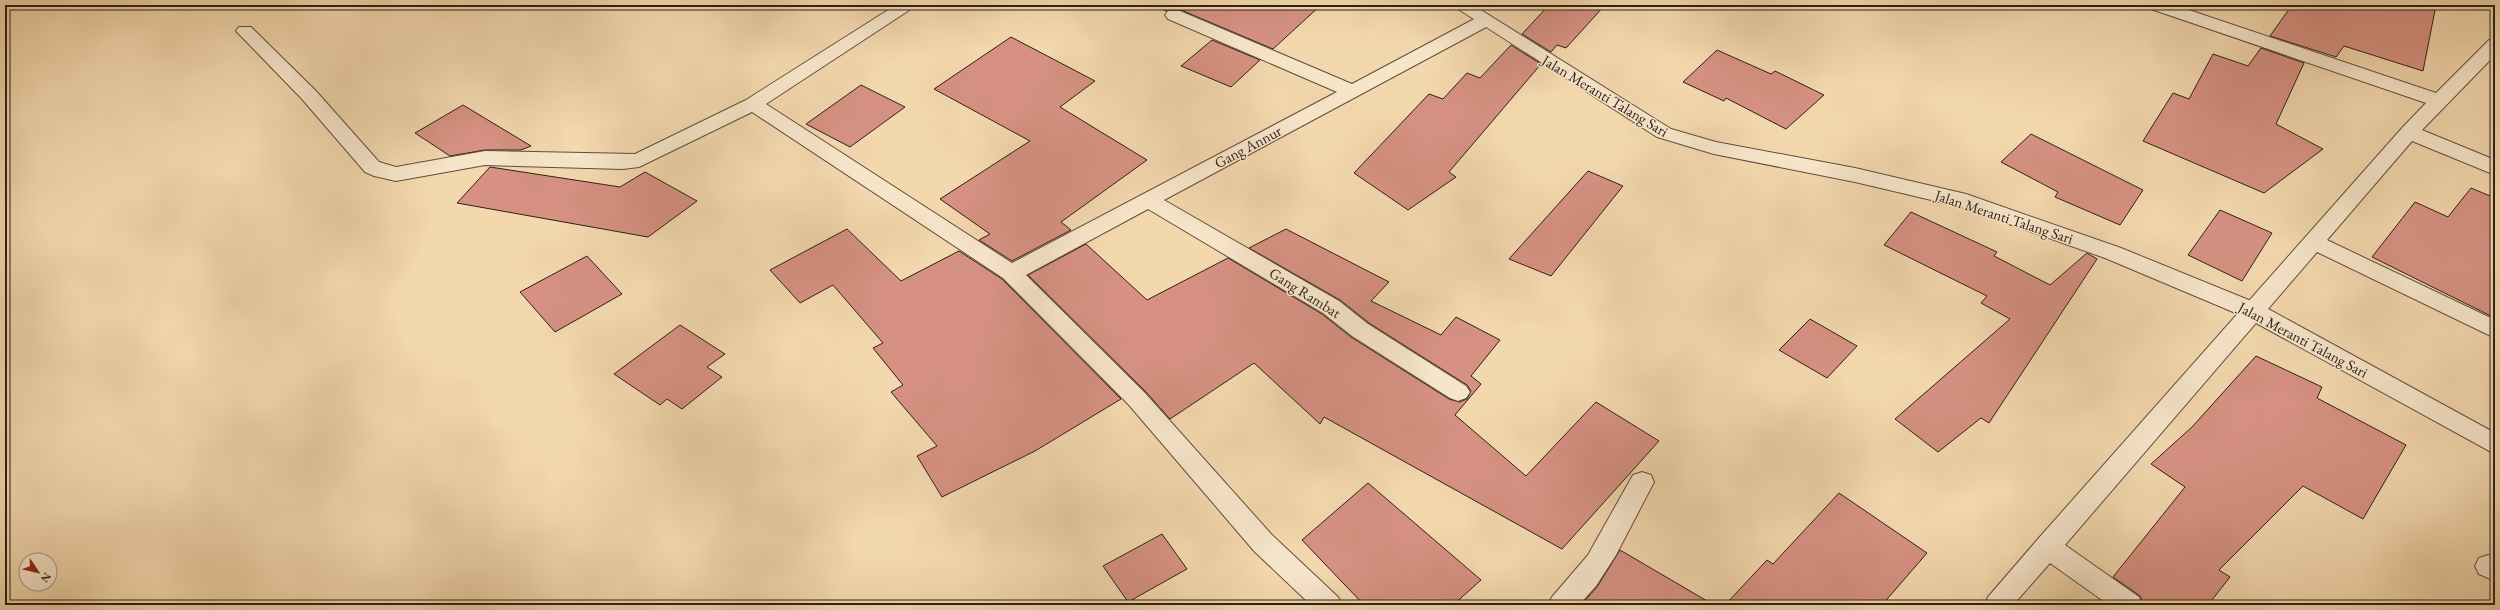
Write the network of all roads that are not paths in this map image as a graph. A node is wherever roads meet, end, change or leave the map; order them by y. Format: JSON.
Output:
{"nodes":[{"id":1,"x":908,"y":5,"type":"edge"},
{"id":2,"x":1461,"y":5,"type":"edge"},
{"id":3,"x":2157,"y":5,"type":"edge"},
{"id":4,"x":1174,"y":15,"type":"dead end"},
{"id":5,"x":1484,"y":21,"type":"junction"},
{"id":6,"x":245,"y":30,"type":"dead end"},
{"id":7,"x":2495,"y":44,"type":"edge"},
{"id":8,"x":1352,"y":91,"type":"junction"},
{"id":9,"x":2440,"y":101,"type":"junction"},
{"id":10,"x":754,"y":104,"type":"junction"},
{"id":11,"x":2409,"y":132,"type":"junction"},
{"id":12,"x":2495,"y":168,"type":"edge"},
{"id":13,"x":1148,"y":200,"type":"junction"},
{"id":14,"x":2314,"y":242,"type":"junction"},
{"id":15,"x":1011,"y":273,"type":"junction"},
{"id":16,"x":2253,"y":311,"type":"junction"},
{"id":17,"x":2495,"y":330,"type":"edge"},
{"id":18,"x":1458,"y":392,"type":"dead end"},
{"id":19,"x":2495,"y":444,"type":"edge"},
{"id":20,"x":1642,"y":482,"type":"dead end"},
{"id":21,"x":2047,"y":547,"type":"junction"},
{"id":22,"x":1329,"y":605,"type":"edge"},
{"id":23,"x":1561,"y":605,"type":"edge"},
{"id":24,"x":1997,"y":605,"type":"edge"},
{"id":25,"x":2130,"y":605,"type":"edge"}],
"edges":[{"from":1,"to":10,"type":"street"},
{"from":2,"to":5,"type":"street","name":"Jalan Meranti Talang Sari"},
{"from":3,"to":9,"type":"street"},
{"from":4,"to":8,"type":"street"},
{"from":5,"to":8,"type":"street","name":"Gang Annur"},
{"from":5,"to":16,"type":"street","name":"Jalan Meranti Talang Sari"},
{"from":6,"to":10,"type":"street"},
{"from":7,"to":9,"type":"street"},
{"from":8,"to":13,"type":"street","name":"Gang Annur"},
{"from":9,"to":11,"type":"street"},
{"from":10,"to":15,"type":"street"},
{"from":11,"to":12,"type":"street"},
{"from":11,"to":14,"type":"street"},
{"from":13,"to":15,"type":"street","name":"Gang Annur"},
{"from":13,"to":18,"type":"street","name":"Gang Rambat"},
{"from":14,"to":16,"type":"street"},
{"from":14,"to":17,"type":"street"},
{"from":15,"to":22,"type":"street"},
{"from":16,"to":19,"type":"street","name":"Jalan Meranti Talang Sari"},
{"from":16,"to":21,"type":"street"},
{"from":20,"to":23,"type":"street"},
{"from":21,"to":24,"type":"street"},
{"from":21,"to":25,"type":"street"}]}
